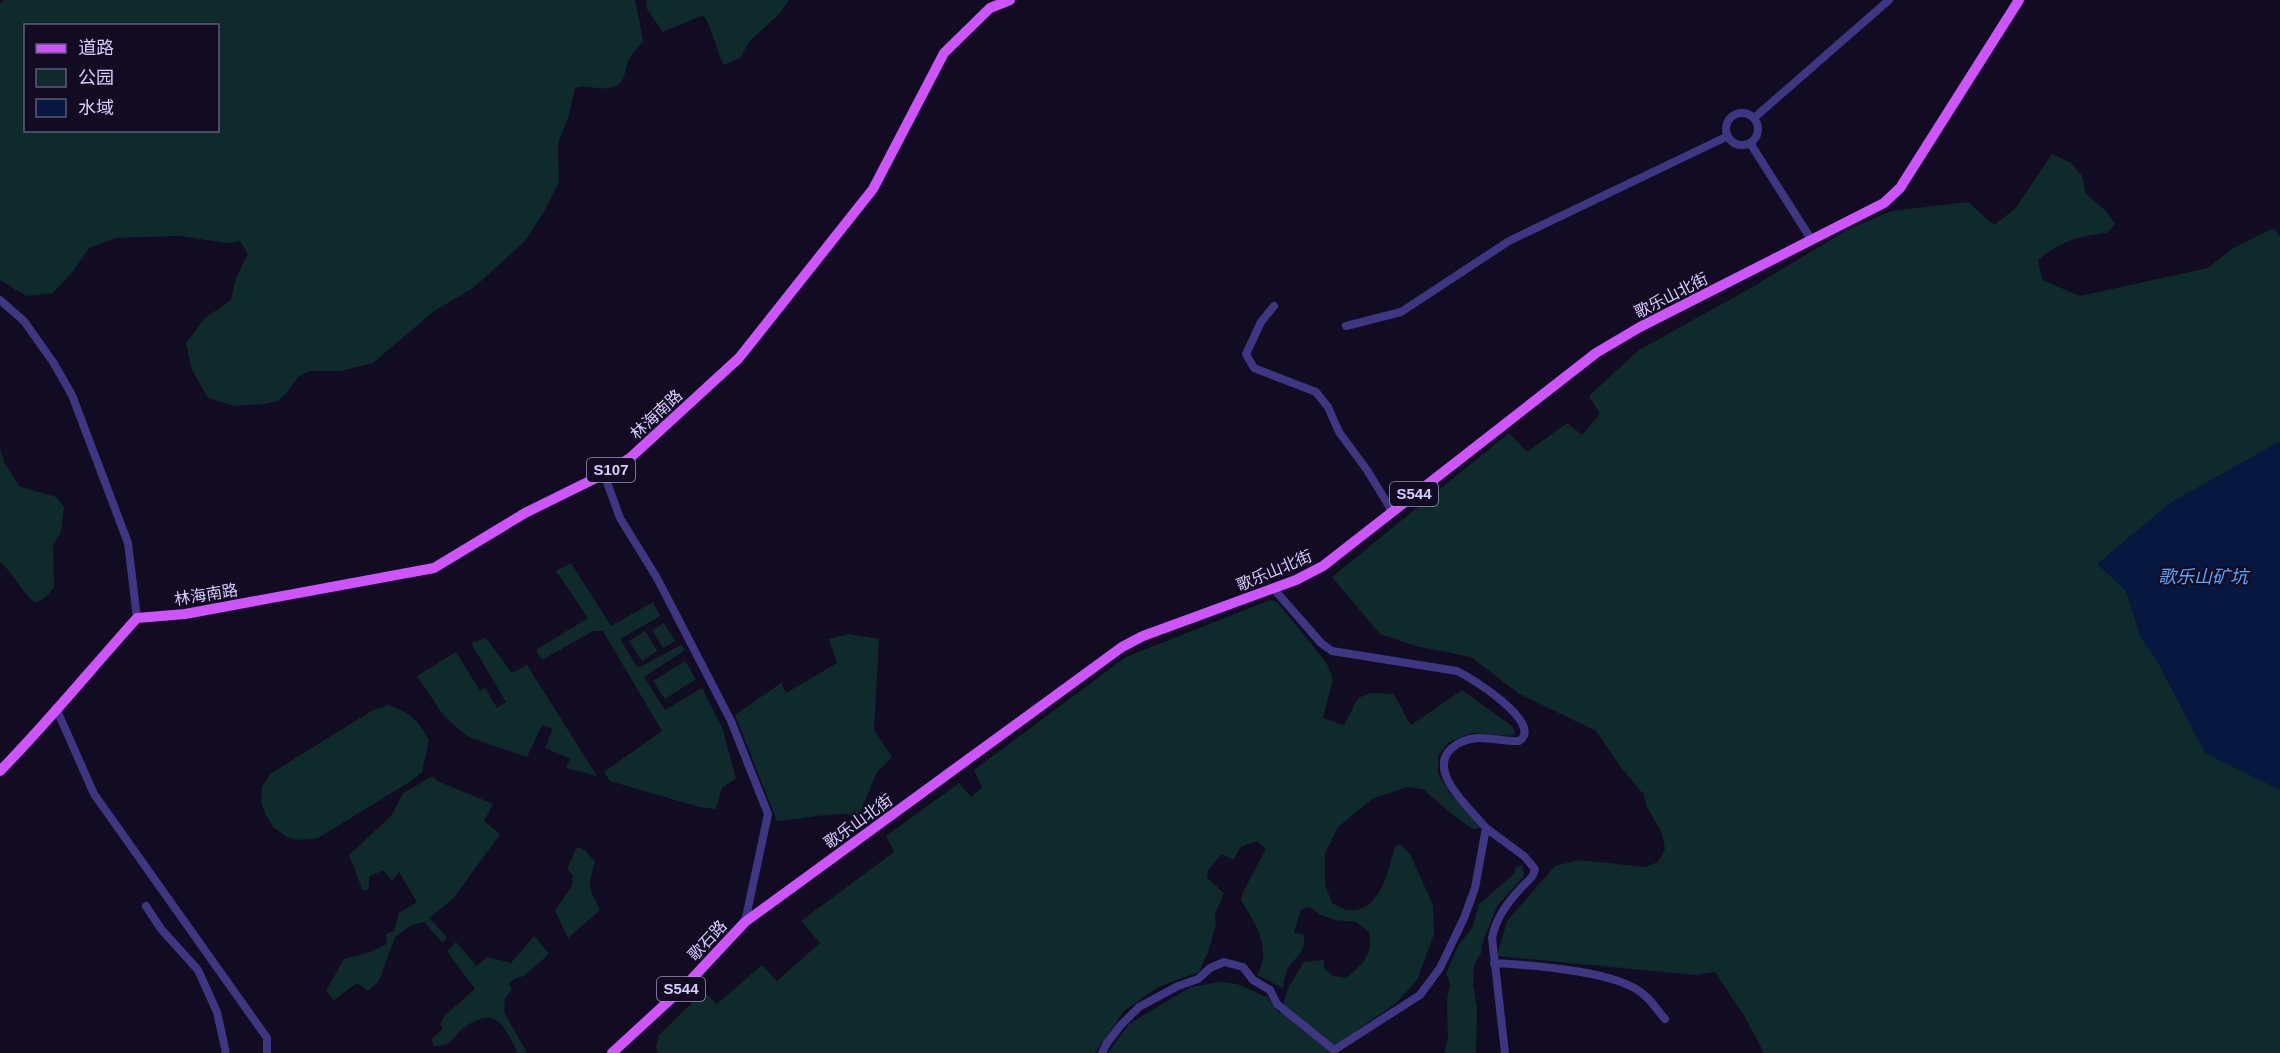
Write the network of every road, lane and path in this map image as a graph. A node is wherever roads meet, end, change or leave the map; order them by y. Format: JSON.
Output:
{"nodes":[{"id":1,"x":1010,"y":0,"type":"edge"},
{"id":2,"x":1889,"y":0,"type":"edge"},
{"id":3,"x":2019,"y":0,"type":"edge"},
{"id":4,"x":1754,"y":118,"type":"junction"},
{"id":5,"x":1728,"y":136,"type":"junction"},
{"id":6,"x":1750,"y":143,"type":"junction"},
{"id":7,"x":1811,"y":239,"type":"junction"},
{"id":8,"x":0,"y":300,"type":"edge"},
{"id":9,"x":1274,"y":306,"type":"dead end"},
{"id":10,"x":1346,"y":326,"type":"dead end"},
{"id":11,"x":604,"y":474,"type":"junction"},
{"id":12,"x":1392,"y":511,"type":"junction"},
{"id":13,"x":1274,"y":588,"type":"junction"},
{"id":14,"x":137,"y":618,"type":"junction"},
{"id":15,"x":56,"y":708,"type":"junction"},
{"id":16,"x":0,"y":771,"type":"edge"},
{"id":17,"x":1486,"y":828,"type":"junction"},
{"id":18,"x":146,"y":906,"type":"dead end"},
{"id":19,"x":745,"y":921,"type":"junction"},
{"id":20,"x":1494,"y":963,"type":"junction"},
{"id":21,"x":1665,"y":1020,"type":"dead end"},
{"id":22,"x":226,"y":1053,"type":"edge"},
{"id":23,"x":267,"y":1053,"type":"edge"},
{"id":24,"x":612,"y":1053,"type":"edge"},
{"id":25,"x":1102,"y":1053,"type":"edge"},
{"id":26,"x":1505,"y":1053,"type":"edge"}],
"edges":[{"from":1,"to":11,"type":"main road","name":"林海南路","number":"S107"},
{"from":2,"to":4,"type":"street"},
{"from":3,"to":7,"type":"main road","name":"歌乐山北街","number":"S544"},
{"from":4,"to":5,"type":"street"},
{"from":4,"to":6,"type":"street"},
{"from":5,"to":6,"type":"street"},
{"from":5,"to":10,"type":"street"},
{"from":6,"to":7,"type":"street"},
{"from":7,"to":12,"type":"main road","name":"歌乐山北街","number":"S544"},
{"from":8,"to":14,"type":"street"},
{"from":9,"to":12,"type":"street"},
{"from":11,"to":14,"type":"main road","name":"林海南路","number":"S107"},
{"from":11,"to":19,"type":"street"},
{"from":12,"to":13,"type":"main road","name":"歌乐山北街","number":"S544"},
{"from":13,"to":17,"type":"street"},
{"from":13,"to":19,"type":"main road","name":"歌乐山北街","number":"S544"},
{"from":14,"to":15,"type":"main road"},
{"from":15,"to":16,"type":"main road"},
{"from":15,"to":23,"type":"street"},
{"from":17,"to":20,"type":"street"},
{"from":17,"to":25,"type":"street"},
{"from":18,"to":22,"type":"street"},
{"from":19,"to":24,"type":"main road","name":"歌石路","number":"S544"},
{"from":20,"to":21,"type":"street"},
{"from":20,"to":26,"type":"street"}]}
